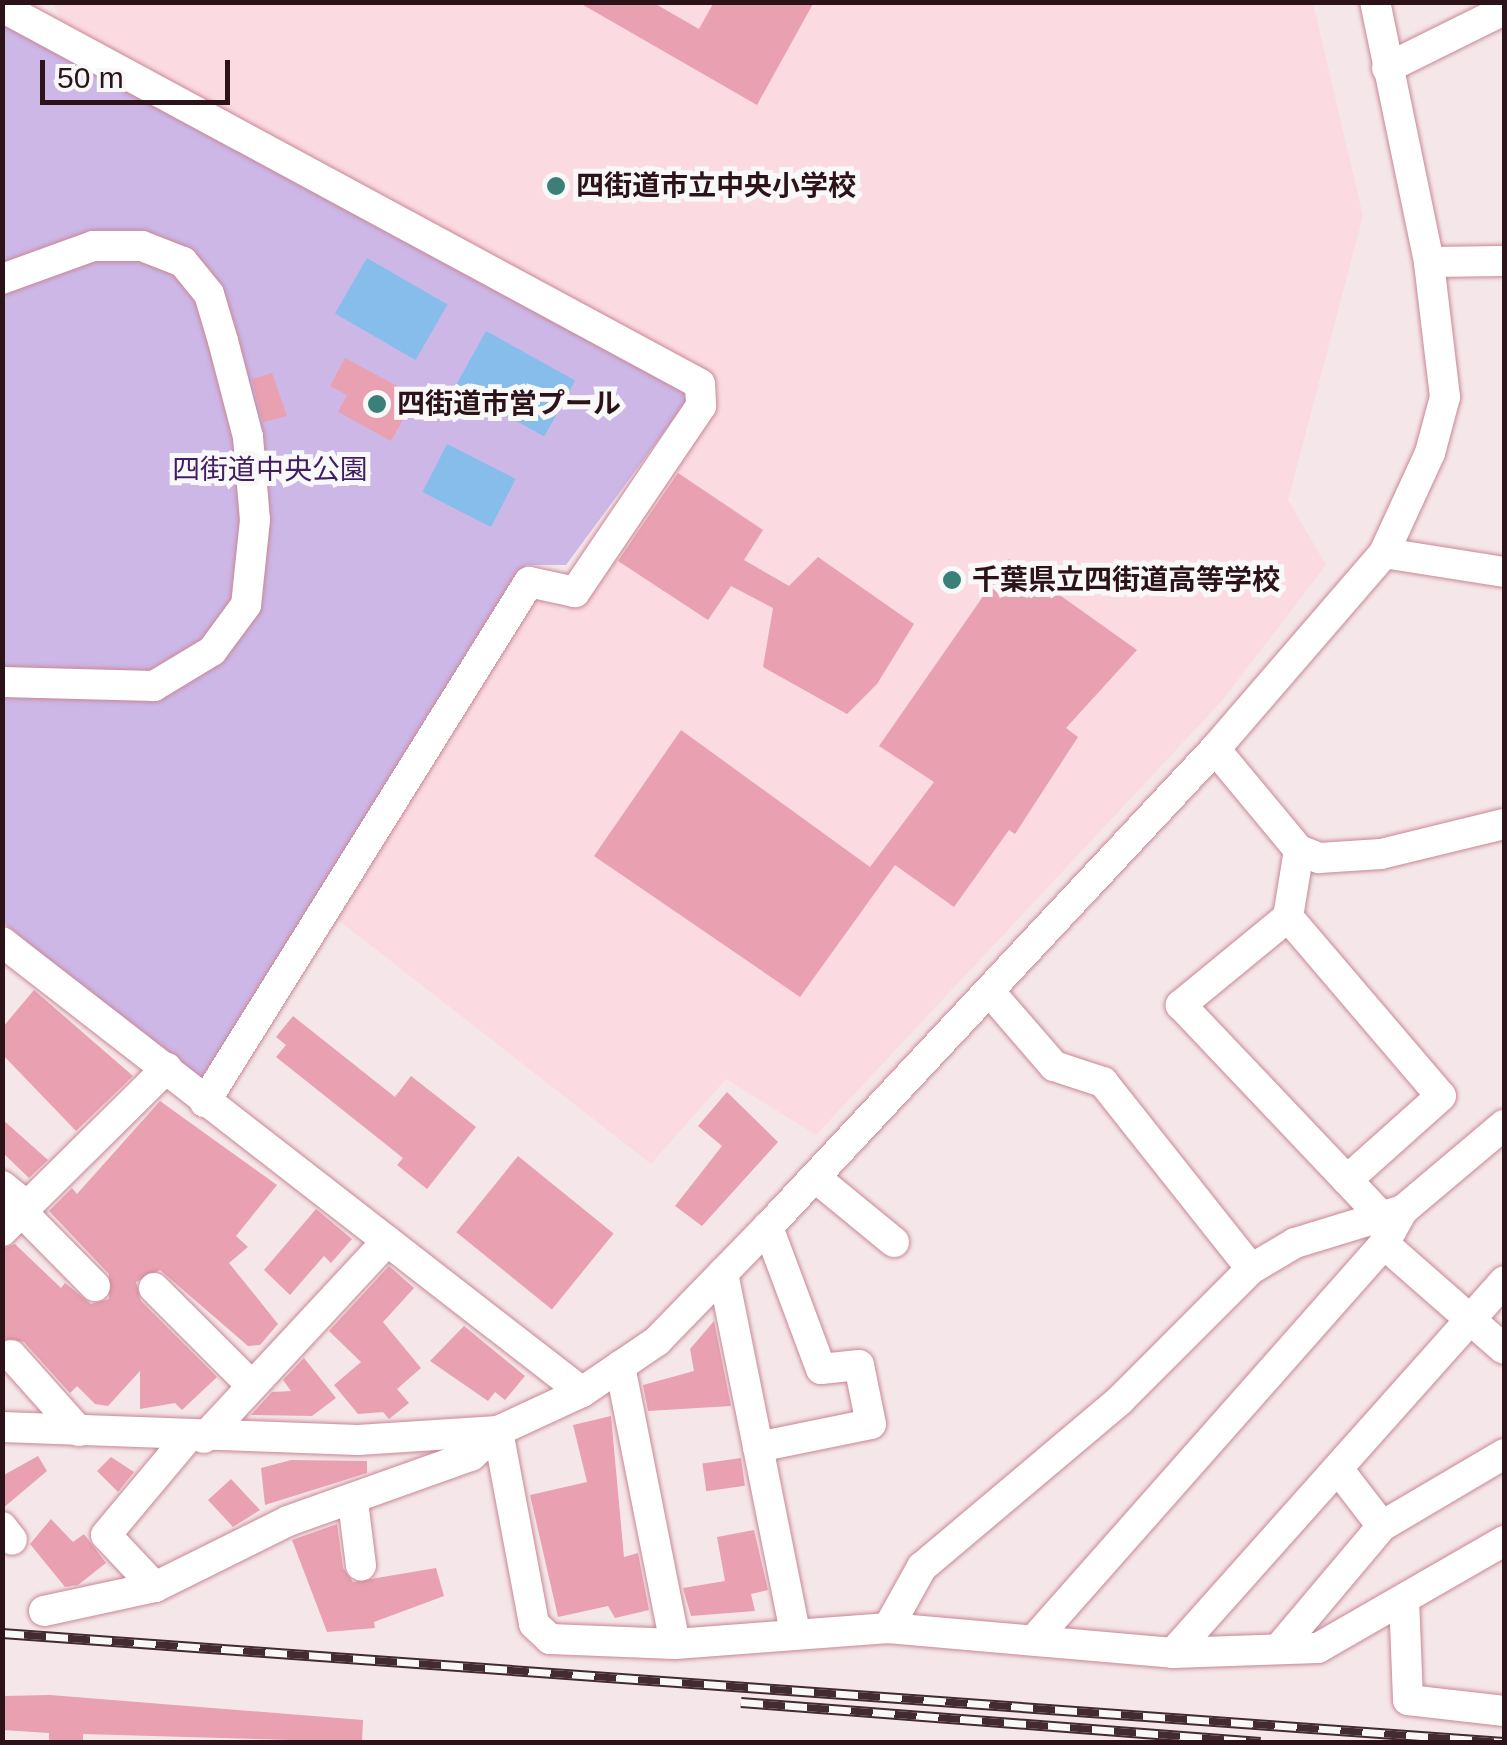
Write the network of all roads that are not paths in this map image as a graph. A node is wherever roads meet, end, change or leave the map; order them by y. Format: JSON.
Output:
{"nodes":[{"id":1,"x":1375,"y":2,"type":"edge"},
{"id":2,"x":2,"y":7,"type":"edge"},
{"id":3,"x":1504,"y":10,"type":"edge"},
{"id":4,"x":1387,"y":68,"type":"junction"},
{"id":5,"x":1504,"y":261,"type":"edge"},
{"id":6,"x":1429,"y":262,"type":"junction"},
{"id":7,"x":2,"y":280,"type":"edge"},
{"id":8,"x":1384,"y":554,"type":"junction"},
{"id":9,"x":1504,"y":572,"type":"edge"},
{"id":10,"x":2,"y":682,"type":"edge"},
{"id":11,"x":1215,"y":749,"type":"junction"},
{"id":12,"x":1504,"y":824,"type":"edge"},
{"id":13,"x":1299,"y":850,"type":"junction"},
{"id":14,"x":1288,"y":917,"type":"junction"},
{"id":15,"x":2,"y":942,"type":"edge"},
{"id":16,"x":990,"y":992,"type":"junction"},
{"id":17,"x":167,"y":1068,"type":"junction"},
{"id":18,"x":205,"y":1102,"type":"junction"},
{"id":19,"x":1504,"y":1124,"type":"edge"},
{"id":20,"x":816,"y":1178,"type":"junction"},
{"id":21,"x":1347,"y":1180,"type":"junction"},
{"id":22,"x":2,"y":1186,"type":"edge"},
{"id":23,"x":17,"y":1217,"type":"edge"},
{"id":24,"x":1390,"y":1223,"type":"junction"},
{"id":25,"x":768,"y":1227,"type":"junction"},
{"id":26,"x":386,"y":1241,"type":"junction"},
{"id":27,"x":894,"y":1242,"type":"dead end"},
{"id":28,"x":1251,"y":1269,"type":"junction"},
{"id":29,"x":723,"y":1273,"type":"junction"},
{"id":30,"x":1504,"y":1281,"type":"edge"},
{"id":31,"x":95,"y":1286,"type":"dead end"},
{"id":32,"x":154,"y":1288,"type":"dead end"},
{"id":33,"x":1471,"y":1320,"type":"junction"},
{"id":34,"x":1504,"y":1349,"type":"edge"},
{"id":35,"x":11,"y":1355,"type":"dead end"},
{"id":36,"x":620,"y":1366,"type":"junction"},
{"id":37,"x":250,"y":1384,"type":"junction"},
{"id":38,"x":582,"y":1392,"type":"junction"},
{"id":39,"x":2,"y":1428,"type":"edge"},
{"id":40,"x":79,"y":1431,"type":"junction"},
{"id":41,"x":498,"y":1432,"type":"junction"},
{"id":42,"x":196,"y":1438,"type":"junction"},
{"id":43,"x":758,"y":1447,"type":"junction"},
{"id":44,"x":1504,"y":1454,"type":"edge"},
{"id":45,"x":1338,"y":1469,"type":"junction"},
{"id":46,"x":353,"y":1502,"type":"junction"},
{"id":47,"x":1382,"y":1526,"type":"junction"},
{"id":48,"x":1504,"y":1540,"type":"edge"},
{"id":49,"x":361,"y":1566,"type":"dead end"},
{"id":50,"x":155,"y":1588,"type":"junction"},
{"id":51,"x":1404,"y":1600,"type":"junction"},
{"id":52,"x":44,"y":1611,"type":"dead end"},
{"id":53,"x":888,"y":1628,"type":"junction"},
{"id":54,"x":795,"y":1632,"type":"junction"},
{"id":55,"x":1034,"y":1640,"type":"junction"},
{"id":56,"x":675,"y":1644,"type":"junction"},
{"id":57,"x":1281,"y":1646,"type":"junction"},
{"id":58,"x":1173,"y":1653,"type":"junction"},
{"id":59,"x":1504,"y":1711,"type":"edge"}],
"edges":[{"from":1,"to":4,"type":"street"},
{"from":2,"to":18,"type":"street"},
{"from":3,"to":4,"type":"street"},
{"from":4,"to":6,"type":"street"},
{"from":5,"to":6,"type":"street"},
{"from":6,"to":8,"type":"street"},
{"from":7,"to":10,"type":"street"},
{"from":8,"to":9,"type":"street"},
{"from":8,"to":11,"type":"street"},
{"from":11,"to":13,"type":"street"},
{"from":11,"to":16,"type":"street"},
{"from":12,"to":13,"type":"street"},
{"from":13,"to":14,"type":"street"},
{"from":14,"to":21,"type":"street"},
{"from":14,"to":21,"type":"street"},
{"from":15,"to":17,"type":"street"},
{"from":16,"to":20,"type":"street"},
{"from":16,"to":28,"type":"street"},
{"from":17,"to":18,"type":"street"},
{"from":17,"to":23,"type":"street"},
{"from":18,"to":26,"type":"street"},
{"from":19,"to":24,"type":"street"},
{"from":20,"to":25,"type":"street"},
{"from":20,"to":27,"type":"street"},
{"from":21,"to":24,"type":"street"},
{"from":22,"to":23,"type":"street"},
{"from":23,"to":31,"type":"street"},
{"from":24,"to":28,"type":"street"},
{"from":24,"to":33,"type":"street"},
{"from":24,"to":55,"type":"street"},
{"from":25,"to":29,"type":"street"},
{"from":25,"to":43,"type":"street"},
{"from":26,"to":37,"type":"street"},
{"from":26,"to":38,"type":"street"},
{"from":28,"to":53,"type":"street"},
{"from":29,"to":36,"type":"street"},
{"from":29,"to":43,"type":"street"},
{"from":30,"to":33,"type":"street"},
{"from":32,"to":37,"type":"street"},
{"from":33,"to":34,"type":"street"},
{"from":33,"to":45,"type":"street"},
{"from":35,"to":40,"type":"street"},
{"from":36,"to":38,"type":"street"},
{"from":36,"to":56,"type":"street"},
{"from":37,"to":42,"type":"street"},
{"from":38,"to":41,"type":"street"},
{"from":39,"to":40,"type":"street"},
{"from":40,"to":42,"type":"street"},
{"from":41,"to":42,"type":"street"},
{"from":41,"to":46,"type":"street"},
{"from":41,"to":56,"type":"street"},
{"from":42,"to":50,"type":"street"},
{"from":43,"to":54,"type":"street"},
{"from":44,"to":47,"type":"street"},
{"from":45,"to":47,"type":"street"},
{"from":45,"to":58,"type":"street"},
{"from":46,"to":49,"type":"street"},
{"from":46,"to":50,"type":"street"},
{"from":47,"to":57,"type":"street"},
{"from":48,"to":51,"type":"street"},
{"from":50,"to":52,"type":"street"},
{"from":51,"to":57,"type":"street"},
{"from":51,"to":59,"type":"street"},
{"from":53,"to":54,"type":"street"},
{"from":53,"to":55,"type":"street"},
{"from":54,"to":56,"type":"street"},
{"from":55,"to":58,"type":"street"},
{"from":57,"to":58,"type":"street"}]}
